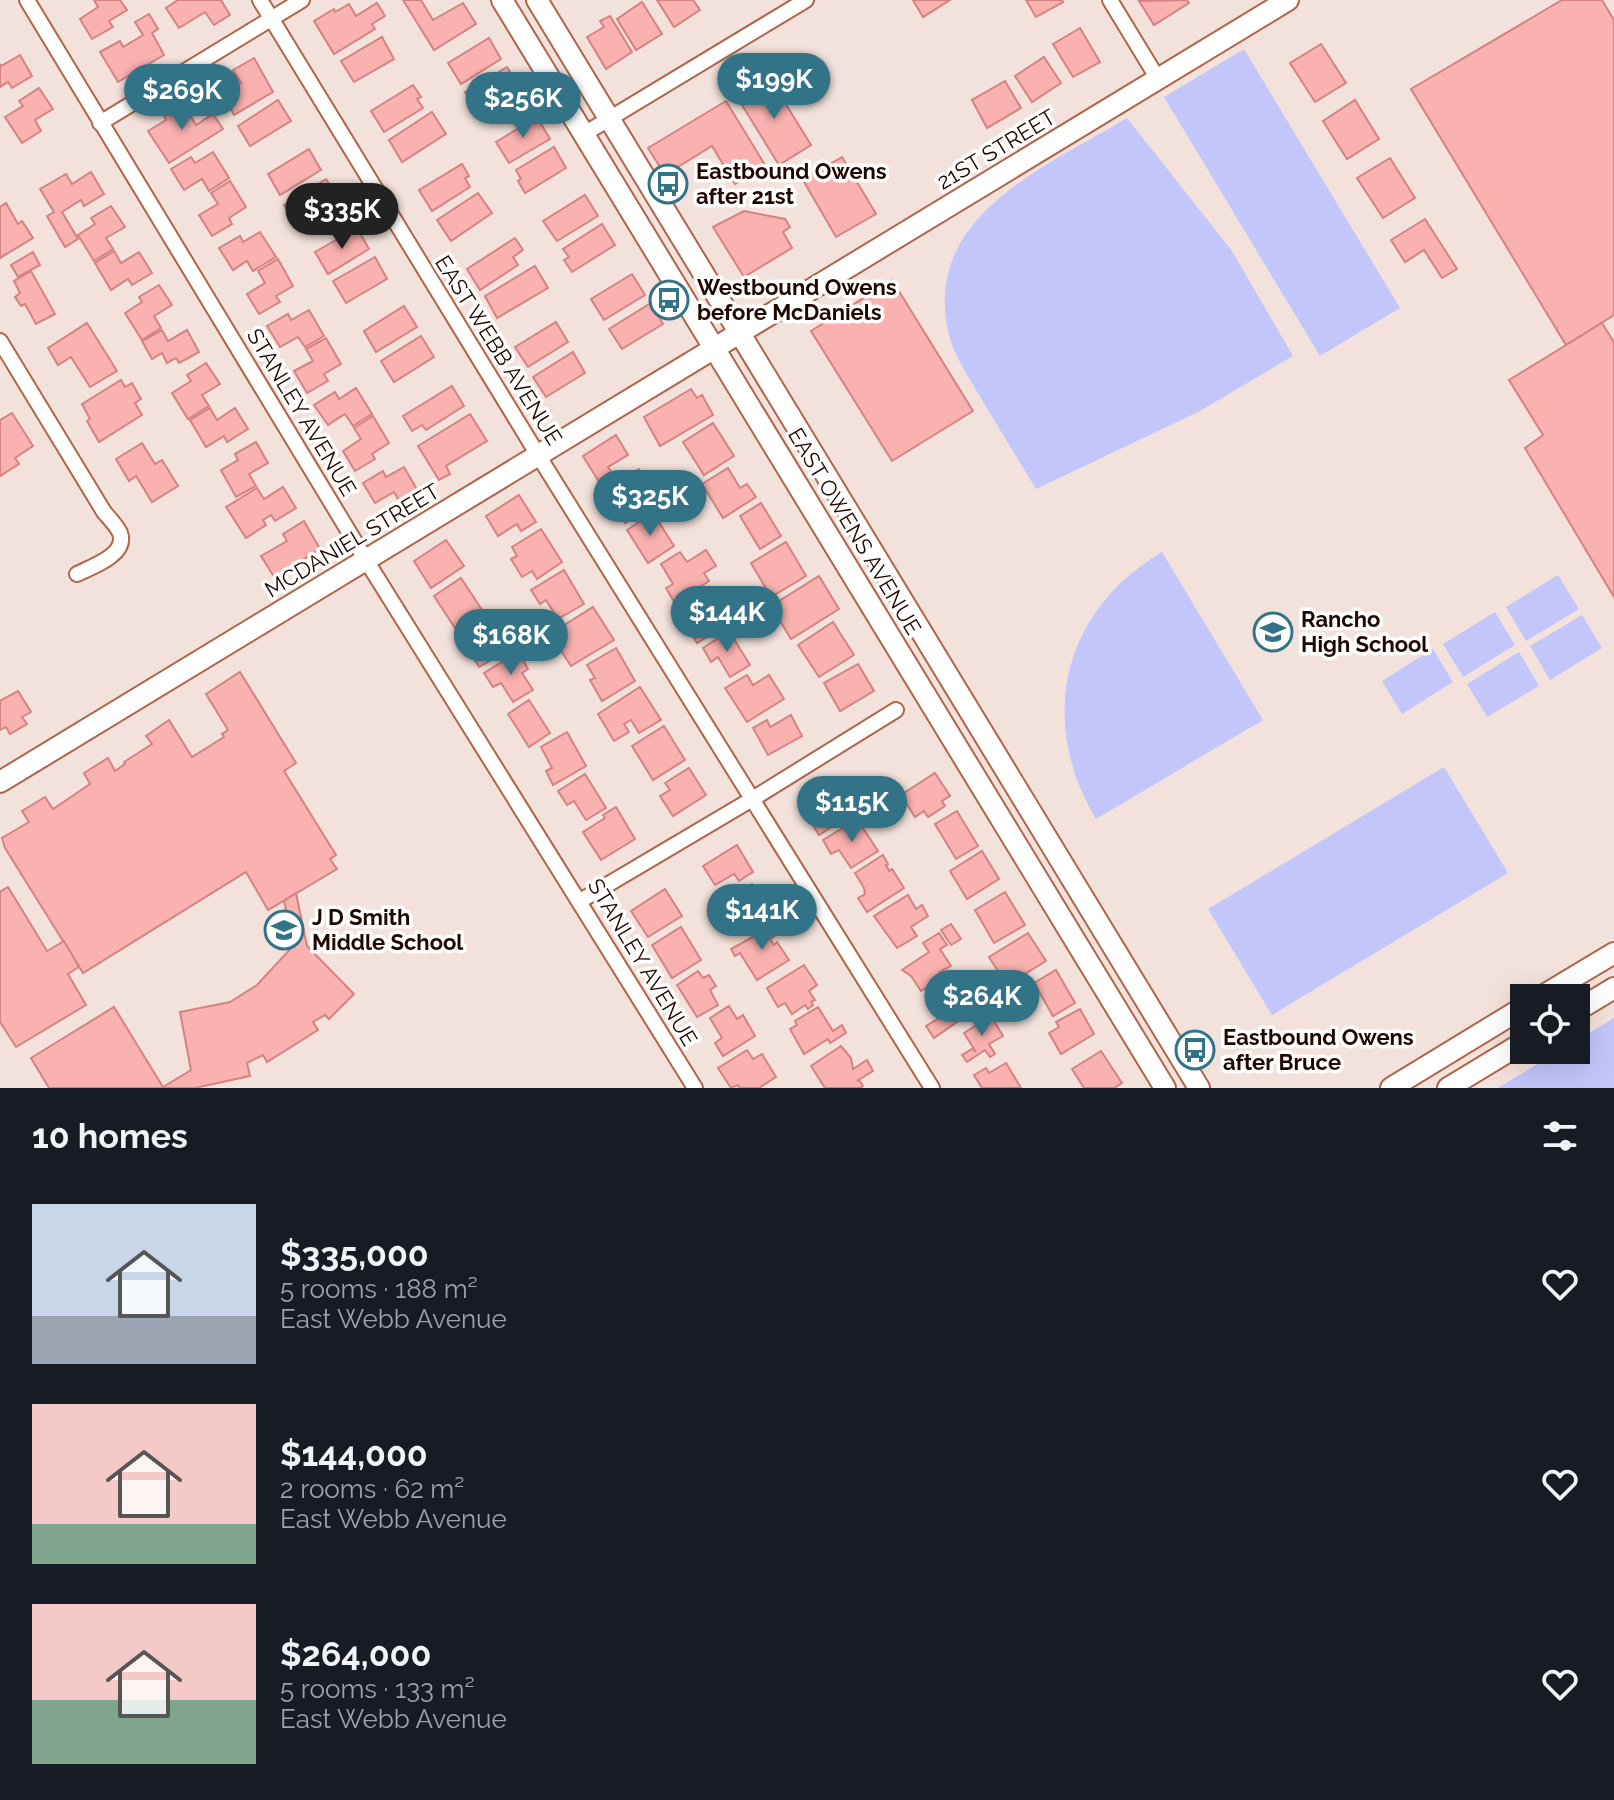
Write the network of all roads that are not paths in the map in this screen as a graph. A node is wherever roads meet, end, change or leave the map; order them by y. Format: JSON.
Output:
{"nodes":[{"id":1,"x":27,"y":0,"type":"edge"},
{"id":2,"x":260,"y":0,"type":"edge"},
{"id":3,"x":302,"y":0,"type":"edge"},
{"id":4,"x":502,"y":0,"type":"edge"},
{"id":5,"x":537,"y":0,"type":"edge"},
{"id":6,"x":806,"y":0,"type":"edge"},
{"id":7,"x":1110,"y":0,"type":"edge"},
{"id":8,"x":1288,"y":0,"type":"edge"},
{"id":9,"x":271,"y":19,"type":"junction"},
{"id":10,"x":1158,"y":79,"type":"junction"},
{"id":11,"x":610,"y":118,"type":"junction"},
{"id":12,"x":100,"y":123,"type":"junction"},
{"id":13,"x":584,"y":134,"type":"junction"},
{"id":14,"x":728,"y":340,"type":"junction"},
{"id":15,"x":3,"y":351,"type":"edge"},
{"id":16,"x":538,"y":455,"type":"junction"},
{"id":17,"x":823,"y":524,"type":"junction"},
{"id":18,"x":864,"y":533,"type":"junction"},
{"id":19,"x":366,"y":560,"type":"junction"},
{"id":20,"x":77,"y":574,"type":"dead end"},
{"id":21,"x":896,"y":710,"type":"dead end"},
{"id":22,"x":0,"y":782,"type":"edge"},
{"id":23,"x":754,"y":798,"type":"junction"},
{"id":24,"x":580,"y":901,"type":"junction"},
{"id":25,"x":1614,"y":953,"type":"edge"},
{"id":26,"x":1562,"y":984,"type":"edge"},
{"id":27,"x":1614,"y":988,"type":"edge"},
{"id":28,"x":1590,"y":1003,"type":"edge"},
{"id":29,"x":1510,"y":1016,"type":"edge"},
{"id":30,"x":1510,"y":1050,"type":"edge"},
{"id":31,"x":695,"y":1088,"type":"edge"},
{"id":32,"x":932,"y":1088,"type":"edge"},
{"id":33,"x":1165,"y":1088,"type":"edge"},
{"id":34,"x":1199,"y":1088,"type":"edge"},
{"id":35,"x":1391,"y":1088,"type":"edge"},
{"id":36,"x":1448,"y":1088,"type":"edge"}],
"edges":[{"from":1,"to":12,"type":"street","name":"STANLEY AVENUE"},
{"from":2,"to":9,"type":"street","name":"EAST WEBB AVENUE"},
{"from":3,"to":9,"type":"street"},
{"from":4,"to":13,"type":"main road","name":"EAST OWENS AVENUE"},
{"from":5,"to":11,"type":"main road","name":"EAST OWENS AVENUE"},
{"from":6,"to":11,"type":"street"},
{"from":7,"to":10,"type":"street"},
{"from":8,"to":10,"type":"main road","name":"21ST STREET"},
{"from":9,"to":12,"type":"street"},
{"from":9,"to":16,"type":"street","name":"EAST WEBB AVENUE"},
{"from":10,"to":14,"type":"main road","name":"21ST STREET"},
{"from":11,"to":13,"type":"street"},
{"from":11,"to":14,"type":"main road","name":"EAST OWENS AVENUE"},
{"from":12,"to":19,"type":"street","name":"STANLEY AVENUE"},
{"from":13,"to":14,"type":"main road","name":"EAST OWENS AVENUE"},
{"from":14,"to":16,"type":"main road","name":"MCDANIEL STREET"},
{"from":14,"to":17,"type":"main road","name":"EAST OWENS AVENUE"},
{"from":14,"to":18,"type":"main road","name":"EAST OWENS AVENUE"},
{"from":15,"to":20,"type":"street"},
{"from":16,"to":19,"type":"main road","name":"MCDANIEL STREET"},
{"from":16,"to":23,"type":"street","name":"EAST WEBB AVENUE"},
{"from":17,"to":18,"type":"main road"},
{"from":17,"to":33,"type":"main road","name":"EAST OWENS AVENUE"},
{"from":18,"to":34,"type":"main road","name":"EAST OWENS AVENUE"},
{"from":19,"to":22,"type":"main road","name":"MCDANIEL STREET"},
{"from":19,"to":24,"type":"street","name":"STANLEY AVENUE"},
{"from":21,"to":23,"type":"street"},
{"from":23,"to":24,"type":"street"},
{"from":23,"to":32,"type":"street","name":"EAST WEBB AVENUE"},
{"from":24,"to":31,"type":"street","name":"STANLEY AVENUE"},
{"from":25,"to":26,"type":"main road"},
{"from":27,"to":28,"type":"main road"},
{"from":29,"to":35,"type":"main road"},
{"from":30,"to":36,"type":"main road"}]}
